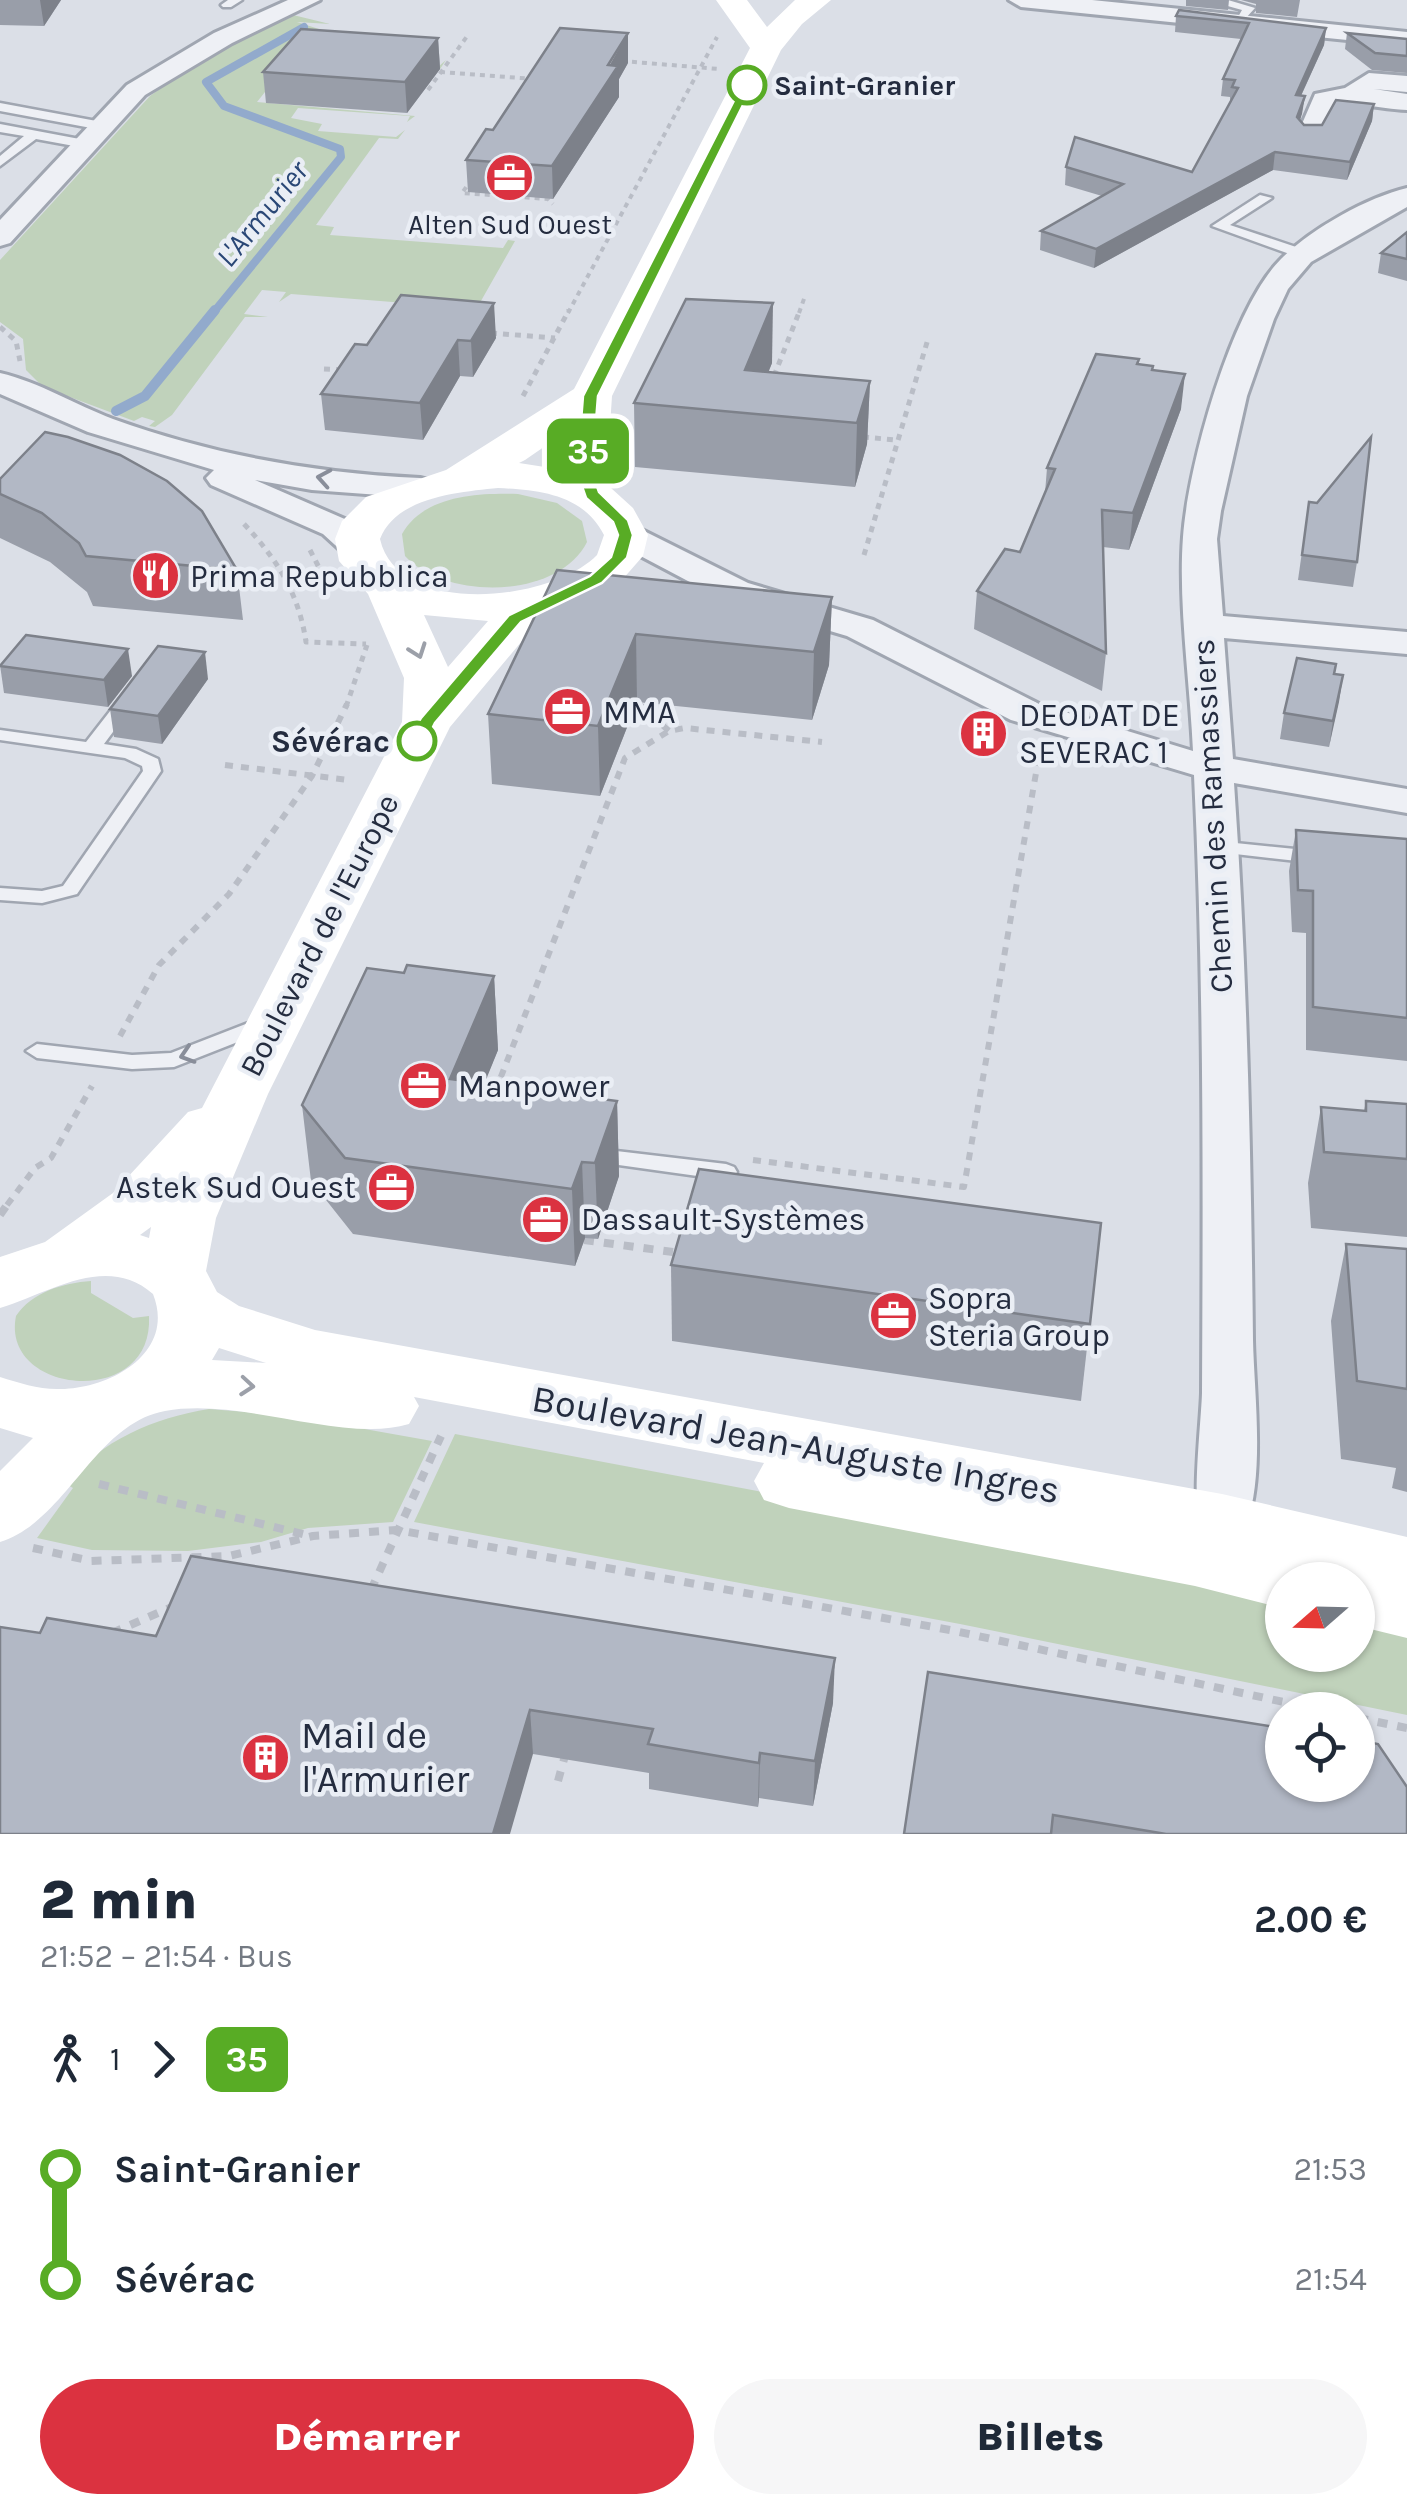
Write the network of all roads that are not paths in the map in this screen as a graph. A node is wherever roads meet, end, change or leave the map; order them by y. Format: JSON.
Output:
{"nodes":[{"id":1,"x":308,"y":0,"type":"edge"},
{"id":2,"x":758,"y":0,"type":"edge"},
{"id":3,"x":818,"y":0,"type":"edge"},
{"id":4,"x":1021,"y":0,"type":"edge"},
{"id":5,"x":1212,"y":0,"type":"edge"},
{"id":6,"x":1120,"y":3,"type":"edge"},
{"id":7,"x":725,"y":12,"type":"edge"},
{"id":8,"x":1244,"y":17,"type":"junction"},
{"id":9,"x":1296,"y":27,"type":"junction"},
{"id":10,"x":1407,"y":39,"type":"edge"},
{"id":11,"x":766,"y":48,"type":"junction"},
{"id":12,"x":1407,"y":84,"type":"edge"},
{"id":13,"x":1360,"y":94,"type":"junction"},
{"id":14,"x":1407,"y":102,"type":"edge"},
{"id":15,"x":0,"y":107,"type":"edge"},
{"id":16,"x":0,"y":128,"type":"edge"},
{"id":17,"x":1310,"y":133,"type":"edge"},
{"id":18,"x":34,"y":135,"type":"junction"},
{"id":19,"x":93,"y":135,"type":"junction"},
{"id":20,"x":0,"y":162,"type":"edge"},
{"id":21,"x":1407,"y":196,"type":"edge"},
{"id":22,"x":1265,"y":198,"type":"dead end"},
{"id":23,"x":0,"y":237,"type":"edge"},
{"id":24,"x":1303,"y":254,"type":"junction"},
{"id":25,"x":0,"y":382,"type":"edge"},
{"id":26,"x":591,"y":396,"type":"junction"},
{"id":27,"x":0,"y":416,"type":"edge"},
{"id":28,"x":135,"y":440,"type":"junction"},
{"id":29,"x":180,"y":452,"type":"junction"},
{"id":30,"x":433,"y":484,"type":"junction"},
{"id":31,"x":591,"y":494,"type":"junction"},
{"id":32,"x":626,"y":535,"type":"junction"},
{"id":33,"x":358,"y":548,"type":"junction"},
{"id":34,"x":736,"y":592,"type":"junction"},
{"id":35,"x":562,"y":594,"type":"junction"},
{"id":36,"x":379,"y":607,"type":"junction"},
{"id":37,"x":1204,"y":625,"type":"junction"},
{"id":38,"x":1407,"y":643,"type":"edge"},
{"id":39,"x":135,"y":690,"type":"edge"},
{"id":40,"x":427,"y":722,"type":"junction"},
{"id":41,"x":0,"y":735,"type":"edge"},
{"id":42,"x":91,"y":748,"type":"junction"},
{"id":43,"x":1213,"y":768,"type":"junction"},
{"id":44,"x":1407,"y":801,"type":"edge"},
{"id":45,"x":1216,"y":847,"type":"junction"},
{"id":46,"x":1328,"y":858,"type":"edge"},
{"id":47,"x":0,"y":894,"type":"edge"},
{"id":48,"x":277,"y":1018,"type":"junction"},
{"id":49,"x":37,"y":1051,"type":"dead end"},
{"id":50,"x":238,"y":1094,"type":"junction"},
{"id":51,"x":589,"y":1155,"type":"edge"},
{"id":52,"x":726,"y":1172,"type":"edge"},
{"id":53,"x":69,"y":1255,"type":"junction"},
{"id":54,"x":0,"y":1284,"type":"edge"},
{"id":55,"x":182,"y":1292,"type":"junction"},
{"id":56,"x":127,"y":1398,"type":"junction"},
{"id":57,"x":0,"y":1402,"type":"edge"},
{"id":58,"x":1222,"y":1521,"type":"junction"},
{"id":59,"x":16,"y":1523,"type":"edge"},
{"id":60,"x":1407,"y":1565,"type":"edge"},
{"id":61,"x":1265,"y":1575,"type":"edge"},
{"id":62,"x":1375,"y":1601,"type":"edge"},
{"id":63,"x":1407,"y":1609,"type":"edge"}],
"edges":[{"from":1,"to":19,"type":"street"},
{"from":2,"to":3,"type":"street"},
{"from":3,"to":11,"type":"street"},
{"from":4,"to":6,"type":"street"},
{"from":5,"to":8,"type":"lane"},
{"from":6,"to":8,"type":"street"},
{"from":6,"to":9,"type":"street"},
{"from":7,"to":11,"type":"street"},
{"from":8,"to":9,"type":"street"},
{"from":9,"to":10,"type":"street"},
{"from":11,"to":26,"type":"street"},
{"from":12,"to":13,"type":"street"},
{"from":13,"to":14,"type":"street"},
{"from":13,"to":17,"type":"street"},
{"from":15,"to":19,"type":"lane"},
{"from":16,"to":18,"type":"lane"},
{"from":18,"to":19,"type":"lane"},
{"from":18,"to":20,"type":"lane"},
{"from":19,"to":23,"type":"street"},
{"from":21,"to":24,"type":"street","name":"Chemin des Ramassiers"},
{"from":22,"to":24,"type":"lane"},
{"from":24,"to":37,"type":"street","name":"Chemin des Ramassiers"},
{"from":25,"to":28,"type":"street"},
{"from":26,"to":30,"type":"street"},
{"from":26,"to":31,"type":"street"},
{"from":27,"to":28,"type":"street"},
{"from":28,"to":29,"type":"street"},
{"from":30,"to":29,"type":"street","one_way":true},
{"from":29,"to":33,"type":"street"},
{"from":30,"to":31,"type":"street"},
{"from":30,"to":33,"type":"street"},
{"from":31,"to":32,"type":"street"},
{"from":32,"to":34,"type":"street"},
{"from":32,"to":35,"type":"street","name":"Boulevard de l'Europe"},
{"from":33,"to":36,"type":"street","name":"Boulevard de l'Europe"},
{"from":34,"to":35,"type":"street"},
{"from":34,"to":43,"type":"street"},
{"from":35,"to":36,"type":"street"},
{"from":35,"to":40,"type":"street","name":"Boulevard de l'Europe"},
{"from":36,"to":40,"type":"street","name":"Boulevard de l'Europe","one_way":true},
{"from":37,"to":38,"type":"street"},
{"from":37,"to":43,"type":"street","name":"Chemin des Ramassiers"},
{"from":39,"to":42,"type":"lane"},
{"from":40,"to":48,"type":"street","name":"Boulevard de l'Europe"},
{"from":41,"to":42,"type":"lane"},
{"from":42,"to":47,"type":"lane"},
{"from":43,"to":44,"type":"street"},
{"from":43,"to":45,"type":"street","name":"Chemin des Ramassiers"},
{"from":45,"to":46,"type":"lane"},
{"from":45,"to":58,"type":"street","name":"Chemin des Ramassiers"},
{"from":48,"to":49,"type":"lane","one_way":true},
{"from":48,"to":50,"type":"street","name":"Boulevard de l'Europe"},
{"from":50,"to":53,"type":"street","name":"Boulevard de l'Europe"},
{"from":50,"to":55,"type":"street","name":"Boulevard de l'Europe"},
{"from":51,"to":52,"type":"lane"},
{"from":53,"to":54,"type":"street"},
{"from":53,"to":55,"type":"street","name":"Boulevard Jean-Auguste Ingres"},
{"from":55,"to":56,"type":"street","name":"Boulevard de l'Europe"},
{"from":55,"to":58,"type":"street","name":"Boulevard Jean-Auguste Ingres"},
{"from":56,"to":57,"type":"street","name":"Boulevard Jean-Auguste Ingres"},
{"from":56,"to":59,"type":"street"},
{"from":56,"to":61,"type":"street","name":"Boulevard Jean-Auguste Ingres","one_way":true},
{"from":58,"to":60,"type":"street","name":"Boulevard Jean-Auguste Ingres"},
{"from":62,"to":63,"type":"street"}]}
